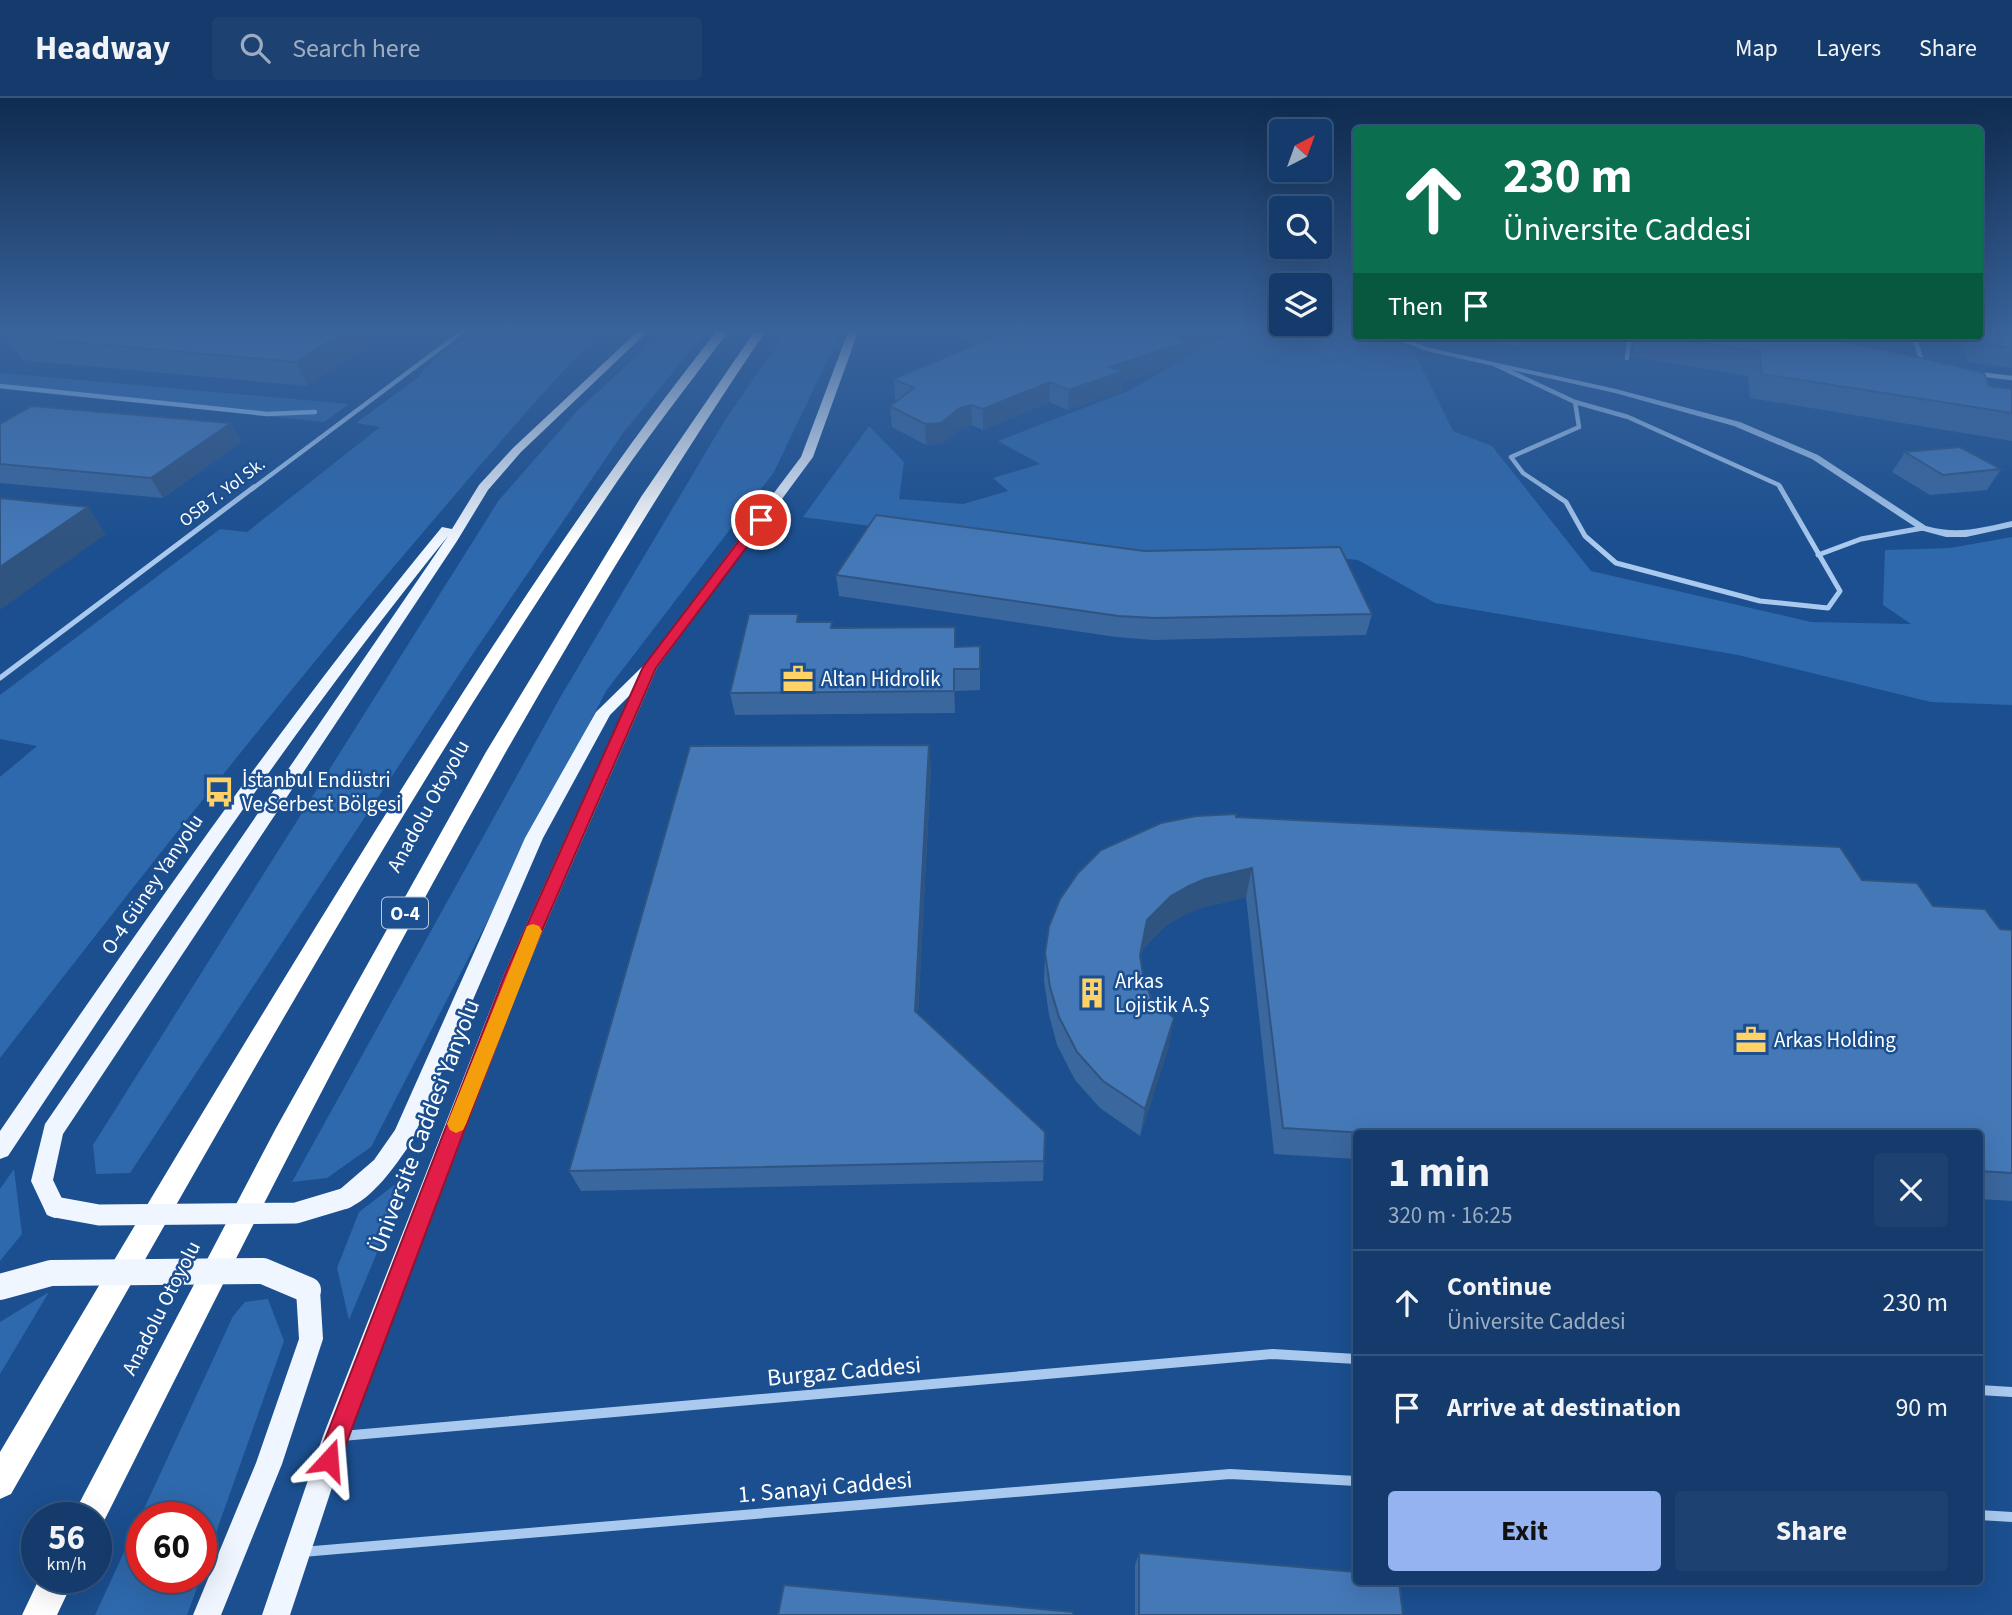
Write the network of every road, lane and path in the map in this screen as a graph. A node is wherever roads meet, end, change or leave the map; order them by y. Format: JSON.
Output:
{"nodes":[{"id":1,"x":1575,"y":402,"type":"edge"},
{"id":2,"x":367,"y":403,"type":"edge"},
{"id":3,"x":567,"y":403,"type":"edge"},
{"id":4,"x":670,"y":403,"type":"edge"},
{"id":5,"x":711,"y":403,"type":"edge"},
{"id":6,"x":829,"y":403,"type":"edge"},
{"id":7,"x":1578,"y":403,"type":"edge"},
{"id":8,"x":1662,"y":403,"type":"edge"},
{"id":9,"x":483,"y":488,"type":"junction"},
{"id":10,"x":2012,"y":524,"type":"edge"},
{"id":11,"x":1923,"y":528,"type":"junction"},
{"id":12,"x":1818,"y":555,"type":"junction"},
{"id":13,"x":650,"y":667,"type":"junction"},
{"id":14,"x":0,"y":678,"type":"edge"},
{"id":15,"x":0,"y":1149,"type":"edge"},
{"id":16,"x":0,"y":1287,"type":"edge"},
{"id":17,"x":1353,"y":1359,"type":"edge"},
{"id":18,"x":1983,"y":1390,"type":"edge"},
{"id":19,"x":2012,"y":1392,"type":"edge"},
{"id":20,"x":336,"y":1436,"type":"junction"},
{"id":21,"x":1353,"y":1481,"type":"edge"},
{"id":22,"x":0,"y":1483,"type":"edge"},
{"id":23,"x":96,"y":1502,"type":"edge"},
{"id":24,"x":1983,"y":1515,"type":"edge"},
{"id":25,"x":2012,"y":1517,"type":"edge"},
{"id":26,"x":298,"y":1553,"type":"junction"},
{"id":27,"x":50,"y":1593,"type":"edge"},
{"id":28,"x":39,"y":1615,"type":"edge"},
{"id":29,"x":207,"y":1615,"type":"edge"},
{"id":30,"x":276,"y":1615,"type":"edge"}],
"edges":[{"from":1,"to":12,"type":"street"},
{"from":2,"to":14,"type":"street","name":"OSB 7. Yol Sk."},
{"from":3,"to":9,"type":"main road"},
{"from":4,"to":22,"type":"highway","name":"Anadolu Otoyolu"},
{"from":5,"to":23,"type":"highway","name":"Anadolu Otoyolu","number":"O-4"},
{"from":6,"to":13,"type":"main road"},
{"from":7,"to":12,"type":"street"},
{"from":8,"to":11,"type":"street"},
{"from":9,"to":13,"type":"main road","bridge":true},
{"from":9,"to":15,"type":"main road","name":"O-4 Güney Yanyolu"},
{"from":10,"to":11,"type":"street"},
{"from":11,"to":12,"type":"street"},
{"from":13,"to":20,"type":"main road","name":"Üniversite Caddesi Yanyolu"},
{"from":16,"to":29,"type":"main road","bridge":true},
{"from":17,"to":20,"type":"street","name":"Burgaz Caddesi"},
{"from":18,"to":19,"type":"street"},
{"from":20,"to":26,"type":"main road","name":"Üniversite Caddesi Yanyolu"},
{"from":21,"to":26,"type":"street","name":"1. Sanayi Caddesi"},
{"from":24,"to":25,"type":"street"},
{"from":26,"to":30,"type":"main road","name":"Üniversite Caddesi Yanyolu"},
{"from":27,"to":28,"type":"highway"}]}
